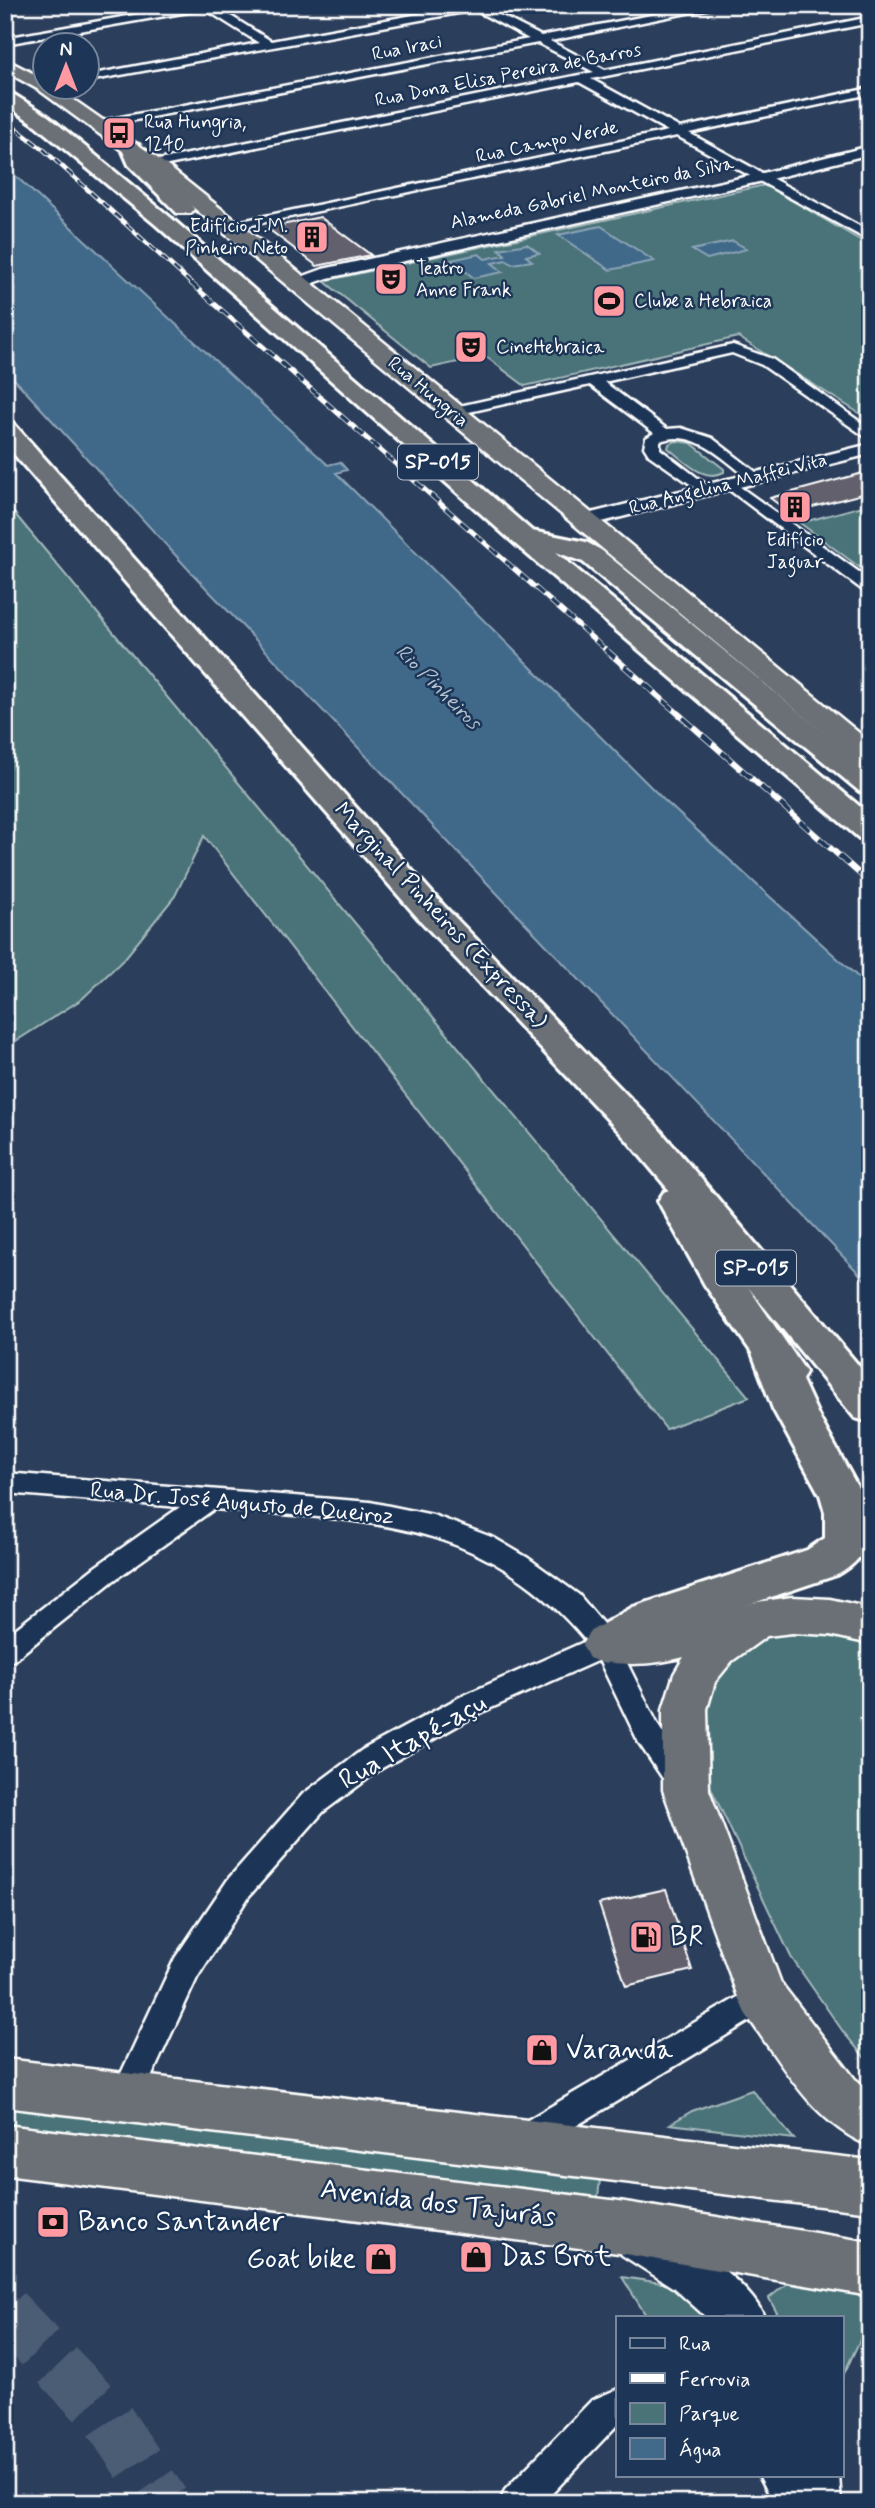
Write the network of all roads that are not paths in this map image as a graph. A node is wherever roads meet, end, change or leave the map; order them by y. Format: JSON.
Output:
{"nodes":[{"id":1,"x":207,"y":5,"type":"edge"},
{"id":2,"x":721,"y":5,"type":"edge"},
{"id":3,"x":478,"y":6,"type":"edge"},
{"id":4,"x":870,"y":20,"type":"edge"},
{"id":5,"x":539,"y":40,"type":"junction"},
{"id":6,"x":5,"y":41,"type":"edge"},
{"id":7,"x":269,"y":45,"type":"junction"},
{"id":8,"x":5,"y":64,"type":"edge"},
{"id":9,"x":605,"y":74,"type":"junction"},
{"id":10,"x":102,"y":75,"type":"edge"},
{"id":11,"x":32,"y":79,"type":"edge"},
{"id":12,"x":582,"y":79,"type":"junction"},
{"id":13,"x":870,"y":91,"type":"edge"},
{"id":14,"x":5,"y":95,"type":"edge"},
{"id":15,"x":67,"y":102,"type":"edge"},
{"id":16,"x":99,"y":124,"type":"junction"},
{"id":17,"x":680,"y":132,"type":"junction"},
{"id":18,"x":132,"y":149,"type":"junction"},
{"id":19,"x":870,"y":150,"type":"edge"},
{"id":20,"x":153,"y":164,"type":"junction"},
{"id":21,"x":763,"y":177,"type":"junction"},
{"id":22,"x":870,"y":225,"type":"edge"},
{"id":23,"x":232,"y":228,"type":"junction"},
{"id":24,"x":855,"y":229,"type":"junction"},
{"id":25,"x":870,"y":237,"type":"edge"},
{"id":26,"x":293,"y":279,"type":"junction"},
{"id":27,"x":235,"y":284,"type":"junction"},
{"id":28,"x":591,"y":379,"type":"junction"},
{"id":29,"x":451,"y":412,"type":"junction"},
{"id":30,"x":5,"y":429,"type":"edge"},
{"id":31,"x":664,"y":433,"type":"junction"},
{"id":32,"x":870,"y":436,"type":"edge"},
{"id":33,"x":870,"y":449,"type":"edge"},
{"id":34,"x":754,"y":475,"type":"junction"},
{"id":35,"x":729,"y":483,"type":"junction"},
{"id":36,"x":703,"y":489,"type":"junction"},
{"id":37,"x":586,"y":520,"type":"junction"},
{"id":38,"x":523,"y":537,"type":"junction"},
{"id":39,"x":870,"y":588,"type":"edge"},
{"id":40,"x":870,"y":757,"type":"edge"},
{"id":41,"x":870,"y":785,"type":"edge"},
{"id":42,"x":870,"y":831,"type":"edge"},
{"id":43,"x":640,"y":1131,"type":"junction"},
{"id":44,"x":771,"y":1351,"type":"junction"},
{"id":45,"x":870,"y":1407,"type":"edge"},
{"id":46,"x":5,"y":1483,"type":"edge"},
{"id":47,"x":870,"y":1494,"type":"edge"},
{"id":48,"x":207,"y":1501,"type":"junction"},
{"id":49,"x":757,"y":1620,"type":"junction"},
{"id":50,"x":870,"y":1626,"type":"edge"},
{"id":51,"x":606,"y":1645,"type":"junction"},
{"id":52,"x":5,"y":1652,"type":"edge"},
{"id":53,"x":687,"y":1790,"type":"junction"},
{"id":54,"x":762,"y":1997,"type":"junction"},
{"id":55,"x":5,"y":2083,"type":"edge"},
{"id":56,"x":127,"y":2097,"type":"junction"},
{"id":57,"x":870,"y":2121,"type":"edge"},
{"id":58,"x":517,"y":2144,"type":"junction"},
{"id":59,"x":5,"y":2150,"type":"edge"},
{"id":60,"x":870,"y":2186,"type":"edge"},
{"id":61,"x":619,"y":2227,"type":"junction"},
{"id":62,"x":870,"y":2269,"type":"edge"},
{"id":63,"x":740,"y":2316,"type":"edge"},
{"id":64,"x":616,"y":2407,"type":"edge"},
{"id":65,"x":778,"y":2476,"type":"edge"},
{"id":66,"x":815,"y":2476,"type":"edge"},
{"id":67,"x":518,"y":2503,"type":"edge"},
{"id":68,"x":794,"y":2503,"type":"edge"},
{"id":69,"x":816,"y":2503,"type":"edge"}],
"edges":[{"from":1,"to":6,"type":"street"},
{"from":1,"to":7,"type":"street"},
{"from":2,"to":5,"type":"street","name":"Rua Iraci"},
{"from":3,"to":5,"type":"street"},
{"from":3,"to":7,"type":"street"},
{"from":4,"to":9,"type":"street","name":"Rua Dona Elisa Pereira de Barros"},
{"from":5,"to":9,"type":"street"},
{"from":5,"to":16,"type":"street","name":"Rua Iraci"},
{"from":7,"to":10,"type":"street"},
{"from":8,"to":11,"type":"highway","name":"Rua Hungria"},
{"from":9,"to":12,"type":"street","name":"Rua Dona Elisa Pereira de Barros"},
{"from":12,"to":17,"type":"street"},
{"from":12,"to":20,"type":"street","name":"Rua Dona Elisa Pereira de Barros"},
{"from":13,"to":17,"type":"street","name":"Rua Campo Verde"},
{"from":14,"to":27,"type":"highway","number":"SP-015"},
{"from":15,"to":16,"type":"highway","name":"Rua Hungria"},
{"from":16,"to":18,"type":"highway","name":"Rua Hungria"},
{"from":17,"to":21,"type":"street"},
{"from":17,"to":23,"type":"street","name":"Rua Campo Verde"},
{"from":18,"to":20,"type":"highway","name":"Rua Hungria"},
{"from":18,"to":27,"type":"highway"},
{"from":19,"to":21,"type":"street","name":"Alameda Gabriel Monteiro da Silva"},
{"from":20,"to":23,"type":"highway","name":"Rua Hungria"},
{"from":21,"to":24,"type":"street"},
{"from":21,"to":26,"type":"street","name":"Alameda Gabriel Monteiro da Silva"},
{"from":22,"to":24,"type":"street"},
{"from":23,"to":26,"type":"highway","name":"Rua Hungria"},
{"from":24,"to":25,"type":"street"},
{"from":26,"to":29,"type":"highway","name":"Rua Hungria"},
{"from":27,"to":38,"type":"highway","number":"SP-015"},
{"from":28,"to":29,"type":"street"},
{"from":28,"to":31,"type":"street"},
{"from":28,"to":32,"type":"street"},
{"from":29,"to":37,"type":"highway","name":"Rua Hungria"},
{"from":30,"to":43,"type":"highway","name":"Marginal Pinheiros (Expressa)","number":"SP-015"},
{"from":31,"to":34,"type":"street"},
{"from":31,"to":36,"type":"street"},
{"from":33,"to":34,"type":"street","name":"Rua Angelina Maffei Vita"},
{"from":34,"to":35,"type":"street","name":"Rua Angelina Maffei Vita"},
{"from":35,"to":36,"type":"street","name":"Rua Angelina Maffei Vita"},
{"from":35,"to":39,"type":"street"},
{"from":36,"to":37,"type":"street","name":"Rua Angelina Maffei Vita"},
{"from":37,"to":40,"type":"highway","name":"Rua Hungria"},
{"from":38,"to":41,"type":"highway"},
{"from":38,"to":42,"type":"highway","number":"SP-015"},
{"from":43,"to":44,"type":"highway"},
{"from":43,"to":45,"type":"highway","name":"Marginal Pinheiros (Expressa)","number":"SP-015"},
{"from":44,"to":47,"type":"highway"},
{"from":44,"to":51,"type":"highway"},
{"from":46,"to":48,"type":"street","name":"Rua Dr. José Augusto de Queiroz"},
{"from":48,"to":51,"type":"street","name":"Rua Dr. José Augusto de Queiroz"},
{"from":48,"to":52,"type":"street"},
{"from":49,"to":50,"type":"highway"},
{"from":49,"to":51,"type":"highway"},
{"from":49,"to":53,"type":"highway"},
{"from":51,"to":53,"type":"street","name":"Rua Dr. José Augusto de Queiroz"},
{"from":51,"to":56,"type":"street","name":"Rua Itapé-açu"},
{"from":53,"to":54,"type":"highway"},
{"from":54,"to":57,"type":"highway"},
{"from":54,"to":58,"type":"street"},
{"from":55,"to":56,"type":"highway"},
{"from":56,"to":58,"type":"highway"},
{"from":58,"to":60,"type":"highway"},
{"from":59,"to":61,"type":"highway","name":"Avenida dos Tajurás"},
{"from":61,"to":62,"type":"highway","name":"Avenida dos Tajurás"},
{"from":61,"to":63,"type":"main road"},
{"from":64,"to":67,"type":"street"},
{"from":65,"to":68,"type":"street"},
{"from":66,"to":69,"type":"main road"}]}
